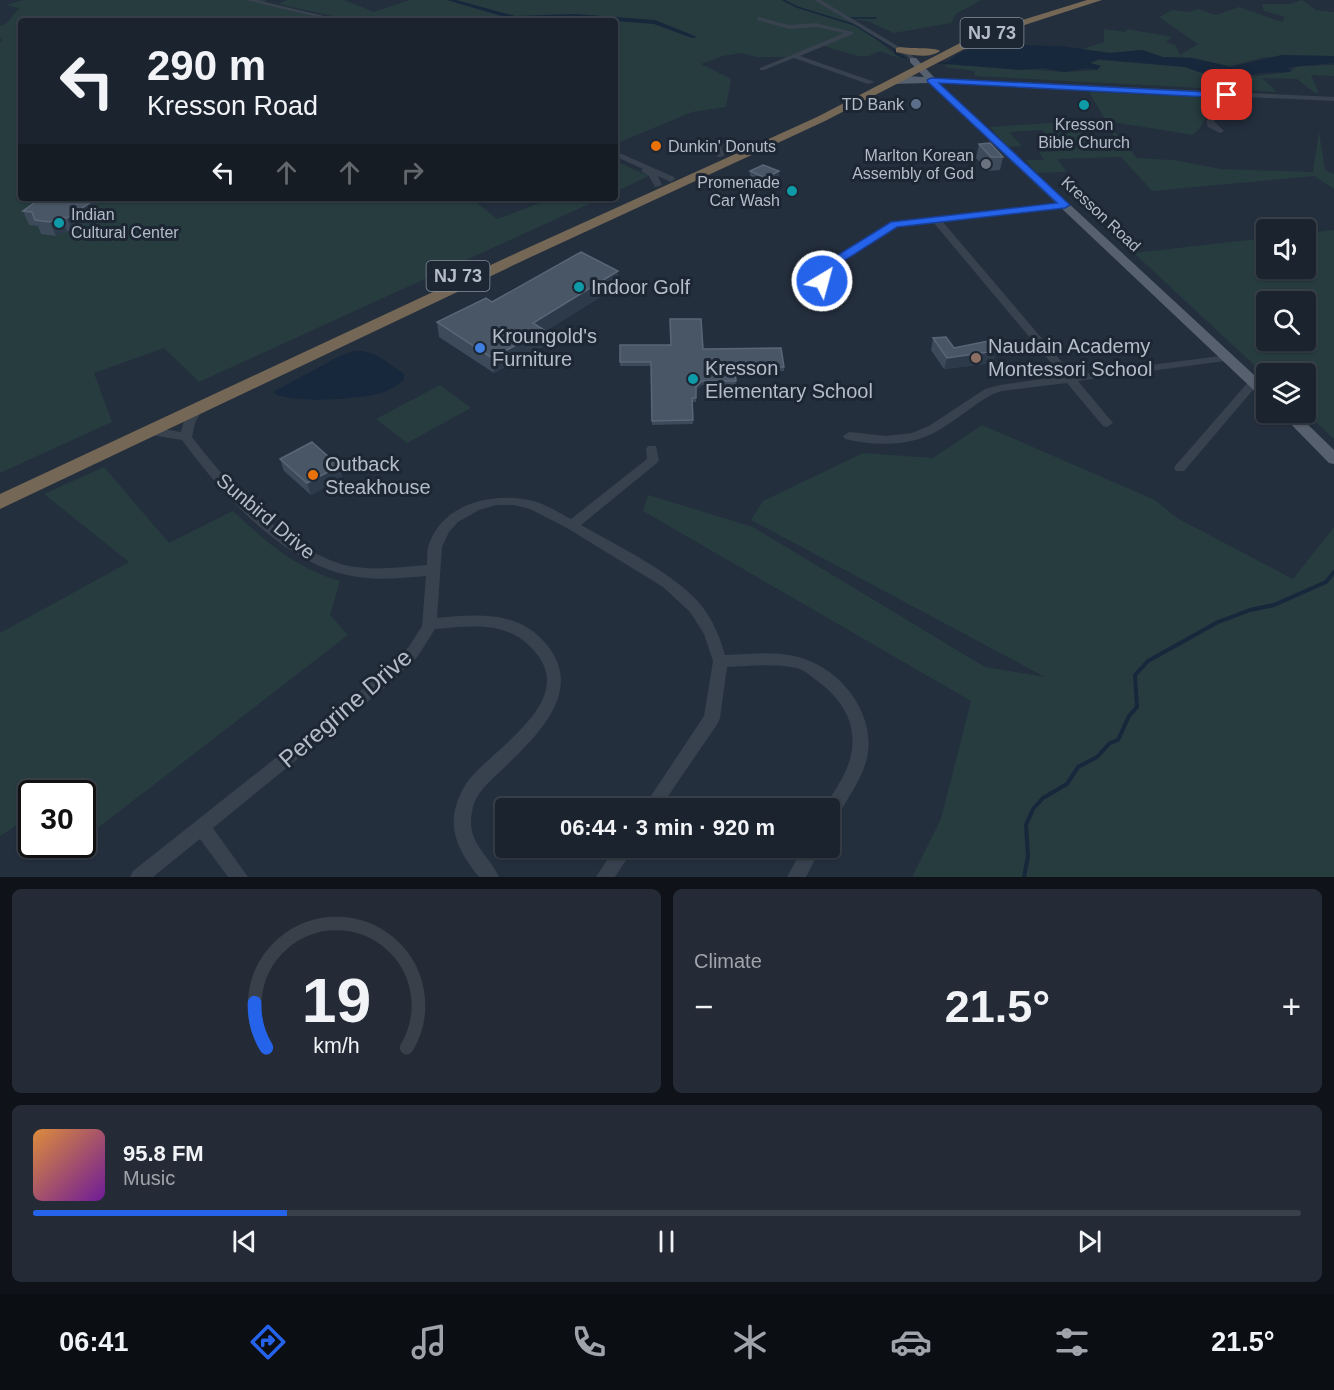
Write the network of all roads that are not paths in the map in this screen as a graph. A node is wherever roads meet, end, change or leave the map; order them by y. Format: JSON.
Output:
{"nodes":[{"id":1,"x":249,"y":0,"type":"edge"},
{"id":2,"x":817,"y":0,"type":"edge"},
{"id":3,"x":1079,"y":0,"type":"edge"},
{"id":4,"x":1097,"y":0,"type":"edge"},
{"id":5,"x":329,"y":18,"type":"edge"},
{"id":6,"x":759,"y":19,"type":"dead end"},
{"id":7,"x":900,"y":50,"type":"junction"},
{"id":8,"x":935,"y":51,"type":"junction"},
{"id":9,"x":794,"y":56,"type":"junction"},
{"id":10,"x":916,"y":64,"type":"junction"},
{"id":11,"x":762,"y":69,"type":"dead end"},
{"id":12,"x":931,"y":80,"type":"junction"},
{"id":13,"x":871,"y":82,"type":"junction"},
{"id":14,"x":892,"y":82,"type":"junction"},
{"id":15,"x":1220,"y":95,"type":"junction"},
{"id":16,"x":1334,"y":99,"type":"edge"},
{"id":17,"x":1220,"y":131,"type":"dead end"},
{"id":18,"x":618,"y":154,"type":"edge"},
{"id":19,"x":639,"y":164,"type":"junction"},
{"id":20,"x":661,"y":186,"type":"junction"},
{"id":21,"x":1065,"y":205,"type":"junction"},
{"id":22,"x":937,"y":221,"type":"junction"},
{"id":23,"x":822,"y":281,"type":"dead end"},
{"id":24,"x":1228,"y":358,"type":"junction"},
{"id":25,"x":1070,"y":378,"type":"junction"},
{"id":26,"x":1254,"y":382,"type":"joint"},
{"id":27,"x":196,"y":410,"type":"junction"},
{"id":28,"x":1107,"y":423,"type":"dead end"},
{"id":29,"x":1297,"y":423,"type":"edge"},
{"id":30,"x":151,"y":431,"type":"junction"},
{"id":31,"x":849,"y":436,"type":"dead end"},
{"id":32,"x":186,"y":437,"type":"junction"},
{"id":33,"x":652,"y":449,"type":"dead end"},
{"id":34,"x":1334,"y":459,"type":"edge"},
{"id":35,"x":1180,"y":468,"type":"dead end"},
{"id":36,"x":0,"y":489,"type":"edge"},
{"id":37,"x":0,"y":502,"type":"edge"},
{"id":38,"x":572,"y":525,"type":"junction"},
{"id":39,"x":433,"y":570,"type":"junction"},
{"id":40,"x":429,"y":624,"type":"junction"},
{"id":41,"x":720,"y":661,"type":"junction"},
{"id":42,"x":658,"y":798,"type":"edge"},
{"id":43,"x":838,"y":798,"type":"edge"},
{"id":44,"x":202,"y":828,"type":"junction"},
{"id":45,"x":618,"y":858,"type":"edge"},
{"id":46,"x":806,"y":858,"type":"edge"},
{"id":47,"x":139,"y":877,"type":"edge"},
{"id":48,"x":240,"y":877,"type":"edge"},
{"id":49,"x":490,"y":877,"type":"edge"},
{"id":50,"x":605,"y":877,"type":"edge"},
{"id":51,"x":796,"y":877,"type":"edge"}],
"edges":[{"from":1,"to":5,"type":"street"},
{"from":2,"to":7,"type":"street"},
{"from":3,"to":8,"type":"highway","number":"NJ 73"},
{"from":4,"to":10,"type":"highway","number":"NJ 73"},
{"from":6,"to":9,"type":"street"},
{"from":7,"to":8,"type":"highway"},
{"from":7,"to":10,"type":"street"},
{"from":8,"to":10,"type":"highway","number":"NJ 73"},
{"from":9,"to":11,"type":"street"},
{"from":9,"to":13,"type":"street"},
{"from":10,"to":12,"type":"main road","name":"Kresson Road"},
{"from":10,"to":13,"type":"highway","number":"NJ 73"},
{"from":10,"to":14,"type":"highway","number":"NJ 73"},
{"from":12,"to":14,"type":"main road"},
{"from":12,"to":15,"type":"street"},
{"from":12,"to":21,"type":"main road","name":"Kresson Road"},
{"from":13,"to":20,"type":"highway","number":"NJ 73"},
{"from":14,"to":20,"type":"highway","number":"NJ 73"},
{"from":15,"to":16,"type":"street"},
{"from":15,"to":17,"type":"street"},
{"from":18,"to":19,"type":"street"},
{"from":19,"to":20,"type":"street"},
{"from":19,"to":20,"type":"street"},
{"from":20,"to":27,"type":"highway","number":"NJ 73"},
{"from":20,"to":36,"type":"highway","number":"NJ 73"},
{"from":21,"to":22,"type":"street"},
{"from":21,"to":24,"type":"main road","name":"Kresson Road"},
{"from":22,"to":23,"type":"street"},
{"from":22,"to":25,"type":"street"},
{"from":24,"to":25,"type":"street"},
{"from":24,"to":26,"type":"main road","name":"Kresson Road"},
{"from":25,"to":28,"type":"street"},
{"from":25,"to":31,"type":"street"},
{"from":26,"to":35,"type":"street"},
{"from":27,"to":30,"type":"highway","number":"NJ 73"},
{"from":27,"to":32,"type":"street"},
{"from":29,"to":34,"type":"main road"},
{"from":30,"to":32,"type":"street"},
{"from":30,"to":37,"type":"highway","number":"NJ 73"},
{"from":32,"to":39,"type":"street","name":"Sunbird Drive"},
{"from":33,"to":38,"type":"street"},
{"from":38,"to":39,"type":"street","name":"Peregrine Drive"},
{"from":38,"to":41,"type":"street","name":"Peregrine Drive"},
{"from":39,"to":40,"type":"street","name":"Peregrine Drive"},
{"from":40,"to":44,"type":"street","name":"Peregrine Drive"},
{"from":40,"to":49,"type":"street"},
{"from":41,"to":42,"type":"street","name":"Peregrine Drive"},
{"from":41,"to":43,"type":"street"},
{"from":44,"to":47,"type":"street","name":"Peregrine Drive"},
{"from":44,"to":48,"type":"street"},
{"from":45,"to":50,"type":"street"},
{"from":46,"to":51,"type":"street"}]}
